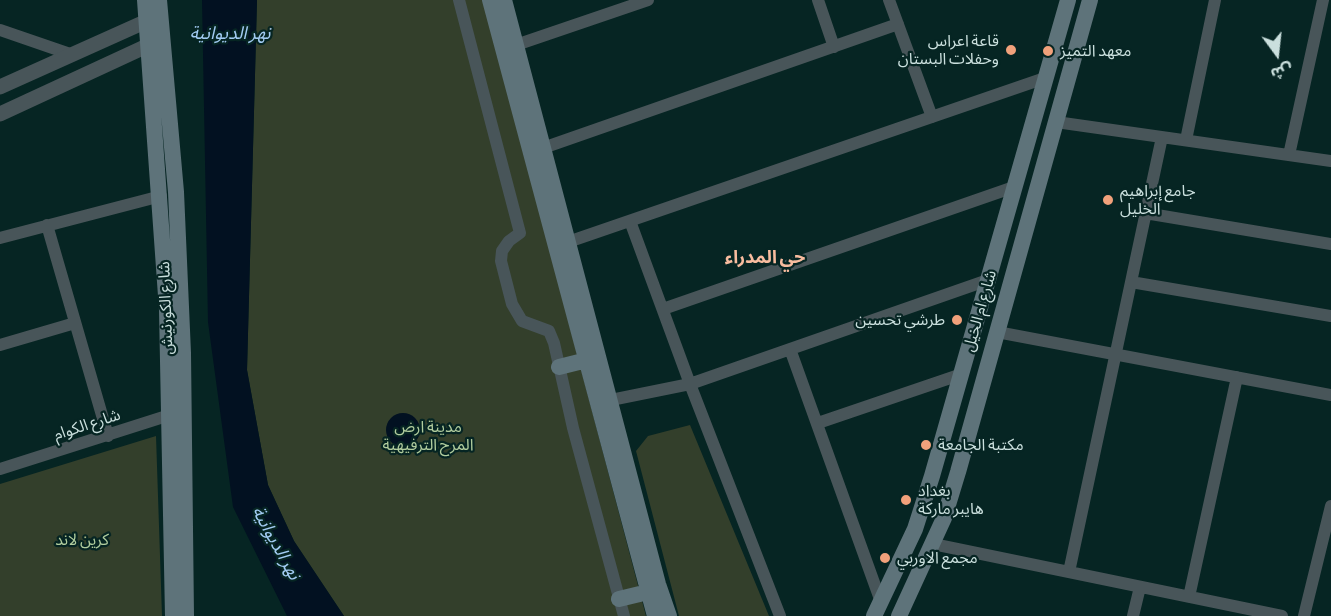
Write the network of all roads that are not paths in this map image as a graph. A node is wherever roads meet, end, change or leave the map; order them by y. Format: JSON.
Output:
{"nodes":[{"id":1,"x":144,"y":0,"type":"edge"},
{"id":2,"x":459,"y":0,"type":"edge"},
{"id":3,"x":490,"y":0,"type":"edge"},
{"id":4,"x":504,"y":0,"type":"edge"},
{"id":5,"x":648,"y":0,"type":"edge"},
{"id":6,"x":818,"y":0,"type":"edge"},
{"id":7,"x":889,"y":0,"type":"edge"},
{"id":8,"x":1068,"y":0,"type":"edge"},
{"id":9,"x":1090,"y":0,"type":"edge"},
{"id":10,"x":1215,"y":0,"type":"edge"},
{"id":11,"x":1323,"y":0,"type":"edge"},
{"id":12,"x":156,"y":11,"type":"edge"},
{"id":13,"x":898,"y":24,"type":"junction"},
{"id":14,"x":0,"y":30,"type":"edge"},
{"id":15,"x":156,"y":44,"type":"junction"},
{"id":16,"x":516,"y":45,"type":"junction"},
{"id":17,"x":834,"y":47,"type":"junction"},
{"id":18,"x":70,"y":54,"type":"junction"},
{"id":19,"x":1046,"y":78,"type":"junction"},
{"id":20,"x":0,"y":87,"type":"edge"},
{"id":21,"x":0,"y":114,"type":"edge"},
{"id":22,"x":932,"y":117,"type":"junction"},
{"id":23,"x":1056,"y":122,"type":"junction"},
{"id":24,"x":1162,"y":137,"type":"junction"},
{"id":25,"x":1186,"y":140,"type":"junction"},
{"id":26,"x":543,"y":148,"type":"junction"},
{"id":27,"x":1289,"y":155,"type":"junction"},
{"id":28,"x":1331,"y":161,"type":"edge"},
{"id":29,"x":1014,"y":187,"type":"junction"},
{"id":30,"x":161,"y":196,"type":"junction"},
{"id":31,"x":1145,"y":213,"type":"junction"},
{"id":32,"x":630,"y":221,"type":"junction"},
{"id":33,"x":47,"y":225,"type":"junction"},
{"id":34,"x":0,"y":238,"type":"edge"},
{"id":35,"x":568,"y":243,"type":"junction"},
{"id":36,"x":1331,"y":244,"type":"edge"},
{"id":37,"x":988,"y":280,"type":"junction"},
{"id":38,"x":1131,"y":282,"type":"junction"},
{"id":39,"x":663,"y":309,"type":"junction"},
{"id":40,"x":1331,"y":316,"type":"edge"},
{"id":41,"x":75,"y":323,"type":"junction"},
{"id":42,"x":997,"y":332,"type":"junction"},
{"id":43,"x":0,"y":345,"type":"edge"},
{"id":44,"x":790,"y":349,"type":"junction"},
{"id":45,"x":1116,"y":354,"type":"junction"},
{"id":46,"x":587,"y":360,"type":"junction"},
{"id":47,"x":560,"y":367,"type":"junction"},
{"id":48,"x":962,"y":374,"type":"junction"},
{"id":49,"x":1237,"y":377,"type":"junction"},
{"id":50,"x":690,"y":384,"type":"junction"},
{"id":51,"x":1331,"y":395,"type":"edge"},
{"id":52,"x":611,"y":400,"type":"junction"},
{"id":53,"x":176,"y":413,"type":"junction"},
{"id":54,"x":818,"y":423,"type":"junction"},
{"id":55,"x":108,"y":436,"type":"junction"},
{"id":56,"x":0,"y":469,"type":"edge"},
{"id":57,"x":1331,"y":507,"type":"edge"},
{"id":58,"x":933,"y":544,"type":"junction"},
{"id":59,"x":1070,"y":572,"type":"junction"},
{"id":60,"x":1140,"y":587,"type":"junction"},
{"id":61,"x":648,"y":592,"type":"junction"},
{"id":62,"x":1189,"y":597,"type":"junction"},
{"id":63,"x":619,"y":599,"type":"junction"},
{"id":64,"x":1218,"y":603,"type":"junction"},
{"id":65,"x":878,"y":609,"type":"edge"},
{"id":66,"x":173,"y":616,"type":"edge"},
{"id":67,"x":186,"y":616,"type":"edge"},
{"id":68,"x":624,"y":616,"type":"edge"},
{"id":69,"x":655,"y":616,"type":"edge"},
{"id":70,"x":669,"y":616,"type":"edge"},
{"id":71,"x":780,"y":616,"type":"edge"},
{"id":72,"x":899,"y":616,"type":"edge"},
{"id":73,"x":1133,"y":616,"type":"edge"},
{"id":74,"x":1216,"y":616,"type":"edge"},
{"id":75,"x":1282,"y":616,"type":"edge"},
{"id":76,"x":1304,"y":616,"type":"edge"}],
"edges":[{"from":1,"to":12,"type":"main road","name":"شارع الكورنيش"},
{"from":2,"to":47,"type":"street"},
{"from":3,"to":46,"type":"main road"},
{"from":4,"to":16,"type":"main road"},
{"from":5,"to":16,"type":"street"},
{"from":6,"to":17,"type":"street"},
{"from":7,"to":13,"type":"street"},
{"from":8,"to":19,"type":"main road","name":"شارع ام الخيل"},
{"from":9,"to":23,"type":"main road","name":"شارع ام الخيل"},
{"from":10,"to":25,"type":"street"},
{"from":11,"to":27,"type":"street"},
{"from":12,"to":15,"type":"main road","name":"شارع الكورنيش"},
{"from":12,"to":18,"type":"street"},
{"from":13,"to":17,"type":"street"},
{"from":13,"to":22,"type":"street"},
{"from":14,"to":18,"type":"street"},
{"from":15,"to":21,"type":"street"},
{"from":15,"to":30,"type":"main road","name":"شارع الكورنيش"},
{"from":15,"to":53,"type":"main road","name":"شارع الكورنيش"},
{"from":16,"to":26,"type":"main road"},
{"from":17,"to":26,"type":"street"},
{"from":18,"to":20,"type":"street"},
{"from":19,"to":22,"type":"street"},
{"from":19,"to":29,"type":"main road","name":"شارع ام الخيل"},
{"from":22,"to":32,"type":"street"},
{"from":23,"to":24,"type":"street"},
{"from":23,"to":42,"type":"main road","name":"شارع ام الخيل"},
{"from":24,"to":25,"type":"street"},
{"from":24,"to":31,"type":"street"},
{"from":25,"to":27,"type":"street"},
{"from":26,"to":35,"type":"main road"},
{"from":27,"to":28,"type":"street"},
{"from":29,"to":37,"type":"main road","name":"شارع ام الخيل"},
{"from":29,"to":39,"type":"street"},
{"from":30,"to":33,"type":"street"},
{"from":30,"to":53,"type":"main road","name":"شارع الكورنيش"},
{"from":31,"to":36,"type":"street"},
{"from":31,"to":38,"type":"street"},
{"from":32,"to":35,"type":"street"},
{"from":32,"to":39,"type":"street"},
{"from":33,"to":34,"type":"street"},
{"from":33,"to":41,"type":"street"},
{"from":35,"to":52,"type":"main road"},
{"from":37,"to":44,"type":"street"},
{"from":37,"to":48,"type":"main road","name":"شارع ام الخيل"},
{"from":38,"to":40,"type":"street"},
{"from":38,"to":45,"type":"street"},
{"from":39,"to":50,"type":"street"},
{"from":41,"to":43,"type":"street"},
{"from":41,"to":55,"type":"street"},
{"from":42,"to":45,"type":"street"},
{"from":42,"to":58,"type":"main road","name":"شارع ام الخيل"},
{"from":44,"to":50,"type":"street"},
{"from":44,"to":54,"type":"street"},
{"from":45,"to":49,"type":"street"},
{"from":45,"to":59,"type":"street"},
{"from":46,"to":47,"type":"main road"},
{"from":46,"to":61,"type":"main road"},
{"from":47,"to":63,"type":"street"},
{"from":48,"to":54,"type":"street"},
{"from":48,"to":65,"type":"main road","name":"شارع ام الخيل"},
{"from":49,"to":51,"type":"street"},
{"from":49,"to":62,"type":"street"},
{"from":50,"to":52,"type":"street"},
{"from":50,"to":71,"type":"street"},
{"from":52,"to":70,"type":"main road"},
{"from":53,"to":55,"type":"street","name":"شارع الكوام"},
{"from":53,"to":66,"type":"main road","name":"شارع الكورنيش"},
{"from":53,"to":67,"type":"main road","name":"شارع الكورنيش"},
{"from":54,"to":65,"type":"street"},
{"from":55,"to":56,"type":"street","name":"شارع الكوام"},
{"from":57,"to":76,"type":"street"},
{"from":58,"to":59,"type":"street"},
{"from":58,"to":72,"type":"main road","name":"شارع ام الخيل"},
{"from":59,"to":60,"type":"street"},
{"from":60,"to":62,"type":"street"},
{"from":60,"to":73,"type":"street"},
{"from":61,"to":63,"type":"main road"},
{"from":61,"to":69,"type":"main road"},
{"from":62,"to":64,"type":"street"},
{"from":63,"to":68,"type":"street"},
{"from":64,"to":74,"type":"street"},
{"from":64,"to":75,"type":"street"}]}
